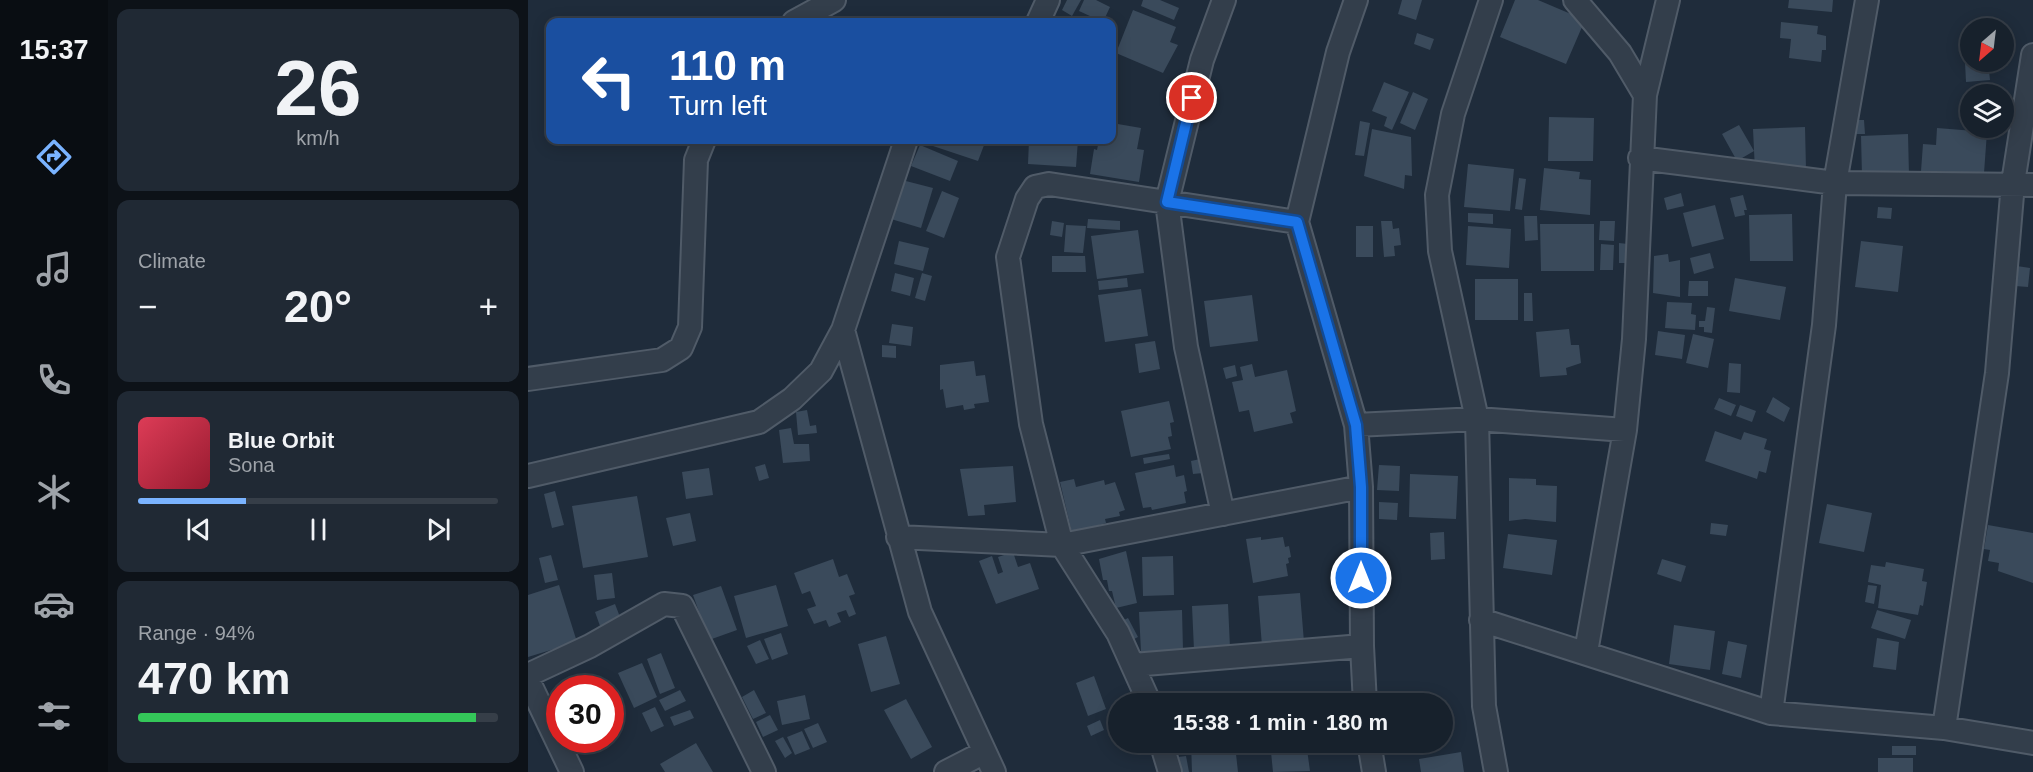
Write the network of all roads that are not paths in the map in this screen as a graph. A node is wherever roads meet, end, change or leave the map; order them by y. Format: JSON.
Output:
{"nodes":[{"id":1,"x":834,"y":0,"type":"edge"},
{"id":2,"x":1048,"y":0,"type":"edge"},
{"id":3,"x":1224,"y":0,"type":"edge"},
{"id":4,"x":1356,"y":0,"type":"edge"},
{"id":5,"x":1491,"y":0,"type":"edge"},
{"id":6,"x":1575,"y":0,"type":"edge"},
{"id":7,"x":1668,"y":0,"type":"edge"},
{"id":8,"x":1867,"y":0,"type":"edge"},
{"id":9,"x":801,"y":18,"type":"edge"},
{"id":10,"x":1040,"y":18,"type":"edge"},
{"id":11,"x":2033,"y":55,"type":"edge"},
{"id":12,"x":1645,"y":95,"type":"junction"},
{"id":13,"x":702,"y":144,"type":"edge"},
{"id":14,"x":905,"y":144,"type":"edge"},
{"id":15,"x":1640,"y":158,"type":"junction"},
{"id":16,"x":1835,"y":183,"type":"junction"},
{"id":17,"x":2023,"y":184,"type":"edge"},
{"id":18,"x":1167,"y":202,"type":"junction"},
{"id":19,"x":1297,"y":222,"type":"junction"},
{"id":20,"x":843,"y":330,"type":"junction"},
{"id":21,"x":528,"y":379,"type":"edge"},
{"id":22,"x":1477,"y":419,"type":"junction"},
{"id":23,"x":1356,"y":425,"type":"junction"},
{"id":24,"x":1625,"y":430,"type":"junction"},
{"id":25,"x":528,"y":476,"type":"edge"},
{"id":26,"x":1361,"y":487,"type":"junction"},
{"id":27,"x":1223,"y":514,"type":"junction"},
{"id":28,"x":898,"y":537,"type":"junction"},
{"id":29,"x":1062,"y":545,"type":"junction"},
{"id":30,"x":1481,"y":620,"type":"junction"},
{"id":31,"x":1362,"y":646,"type":"junction"},
{"id":32,"x":1586,"y":652,"type":"junction"},
{"id":33,"x":1133,"y":665,"type":"junction"},
{"id":34,"x":528,"y":675,"type":"edge"},
{"id":35,"x":528,"y":680,"type":"edge"},
{"id":36,"x":1145,"y":693,"type":"edge"},
{"id":37,"x":1364,"y":693,"type":"edge"},
{"id":38,"x":1771,"y":713,"type":"junction"},
{"id":39,"x":1944,"y":728,"type":"junction"},
{"id":40,"x":2033,"y":743,"type":"edge"},
{"id":41,"x":1164,"y":753,"type":"edge"},
{"id":42,"x":1371,"y":753,"type":"edge"},
{"id":43,"x":988,"y":763,"type":"edge"},
{"id":44,"x":572,"y":772,"type":"edge"},
{"id":45,"x":764,"y":772,"type":"edge"},
{"id":46,"x":946,"y":772,"type":"edge"},
{"id":47,"x":1170,"y":772,"type":"edge"},
{"id":48,"x":1374,"y":772,"type":"edge"},
{"id":49,"x":1496,"y":772,"type":"edge"}],
"edges":[{"from":1,"to":9,"type":"street"},
{"from":2,"to":10,"type":"street"},
{"from":3,"to":18,"type":"street"},
{"from":4,"to":19,"type":"street"},
{"from":5,"to":22,"type":"street"},
{"from":6,"to":12,"type":"street"},
{"from":7,"to":12,"type":"street"},
{"from":8,"to":16,"type":"street"},
{"from":11,"to":17,"type":"street"},
{"from":12,"to":15,"type":"street"},
{"from":13,"to":21,"type":"street"},
{"from":14,"to":20,"type":"street"},
{"from":15,"to":16,"type":"street"},
{"from":15,"to":24,"type":"street"},
{"from":16,"to":17,"type":"street"},
{"from":16,"to":38,"type":"street"},
{"from":17,"to":39,"type":"street"},
{"from":18,"to":19,"type":"street"},
{"from":18,"to":27,"type":"street"},
{"from":18,"to":29,"type":"street"},
{"from":19,"to":23,"type":"street"},
{"from":20,"to":25,"type":"street"},
{"from":20,"to":28,"type":"street"},
{"from":22,"to":23,"type":"street"},
{"from":22,"to":24,"type":"street"},
{"from":22,"to":30,"type":"street"},
{"from":23,"to":26,"type":"street"},
{"from":24,"to":32,"type":"street"},
{"from":26,"to":27,"type":"street"},
{"from":26,"to":31,"type":"street"},
{"from":27,"to":29,"type":"street"},
{"from":28,"to":29,"type":"street"},
{"from":28,"to":43,"type":"street"},
{"from":29,"to":33,"type":"street"},
{"from":30,"to":32,"type":"street"},
{"from":30,"to":49,"type":"street"},
{"from":31,"to":33,"type":"street"},
{"from":31,"to":37,"type":"street"},
{"from":32,"to":38,"type":"street"},
{"from":33,"to":36,"type":"street"},
{"from":34,"to":45,"type":"street"},
{"from":35,"to":44,"type":"street"},
{"from":38,"to":39,"type":"street"},
{"from":39,"to":40,"type":"street"},
{"from":41,"to":47,"type":"street"},
{"from":42,"to":48,"type":"street"},
{"from":43,"to":46,"type":"street"}]}
